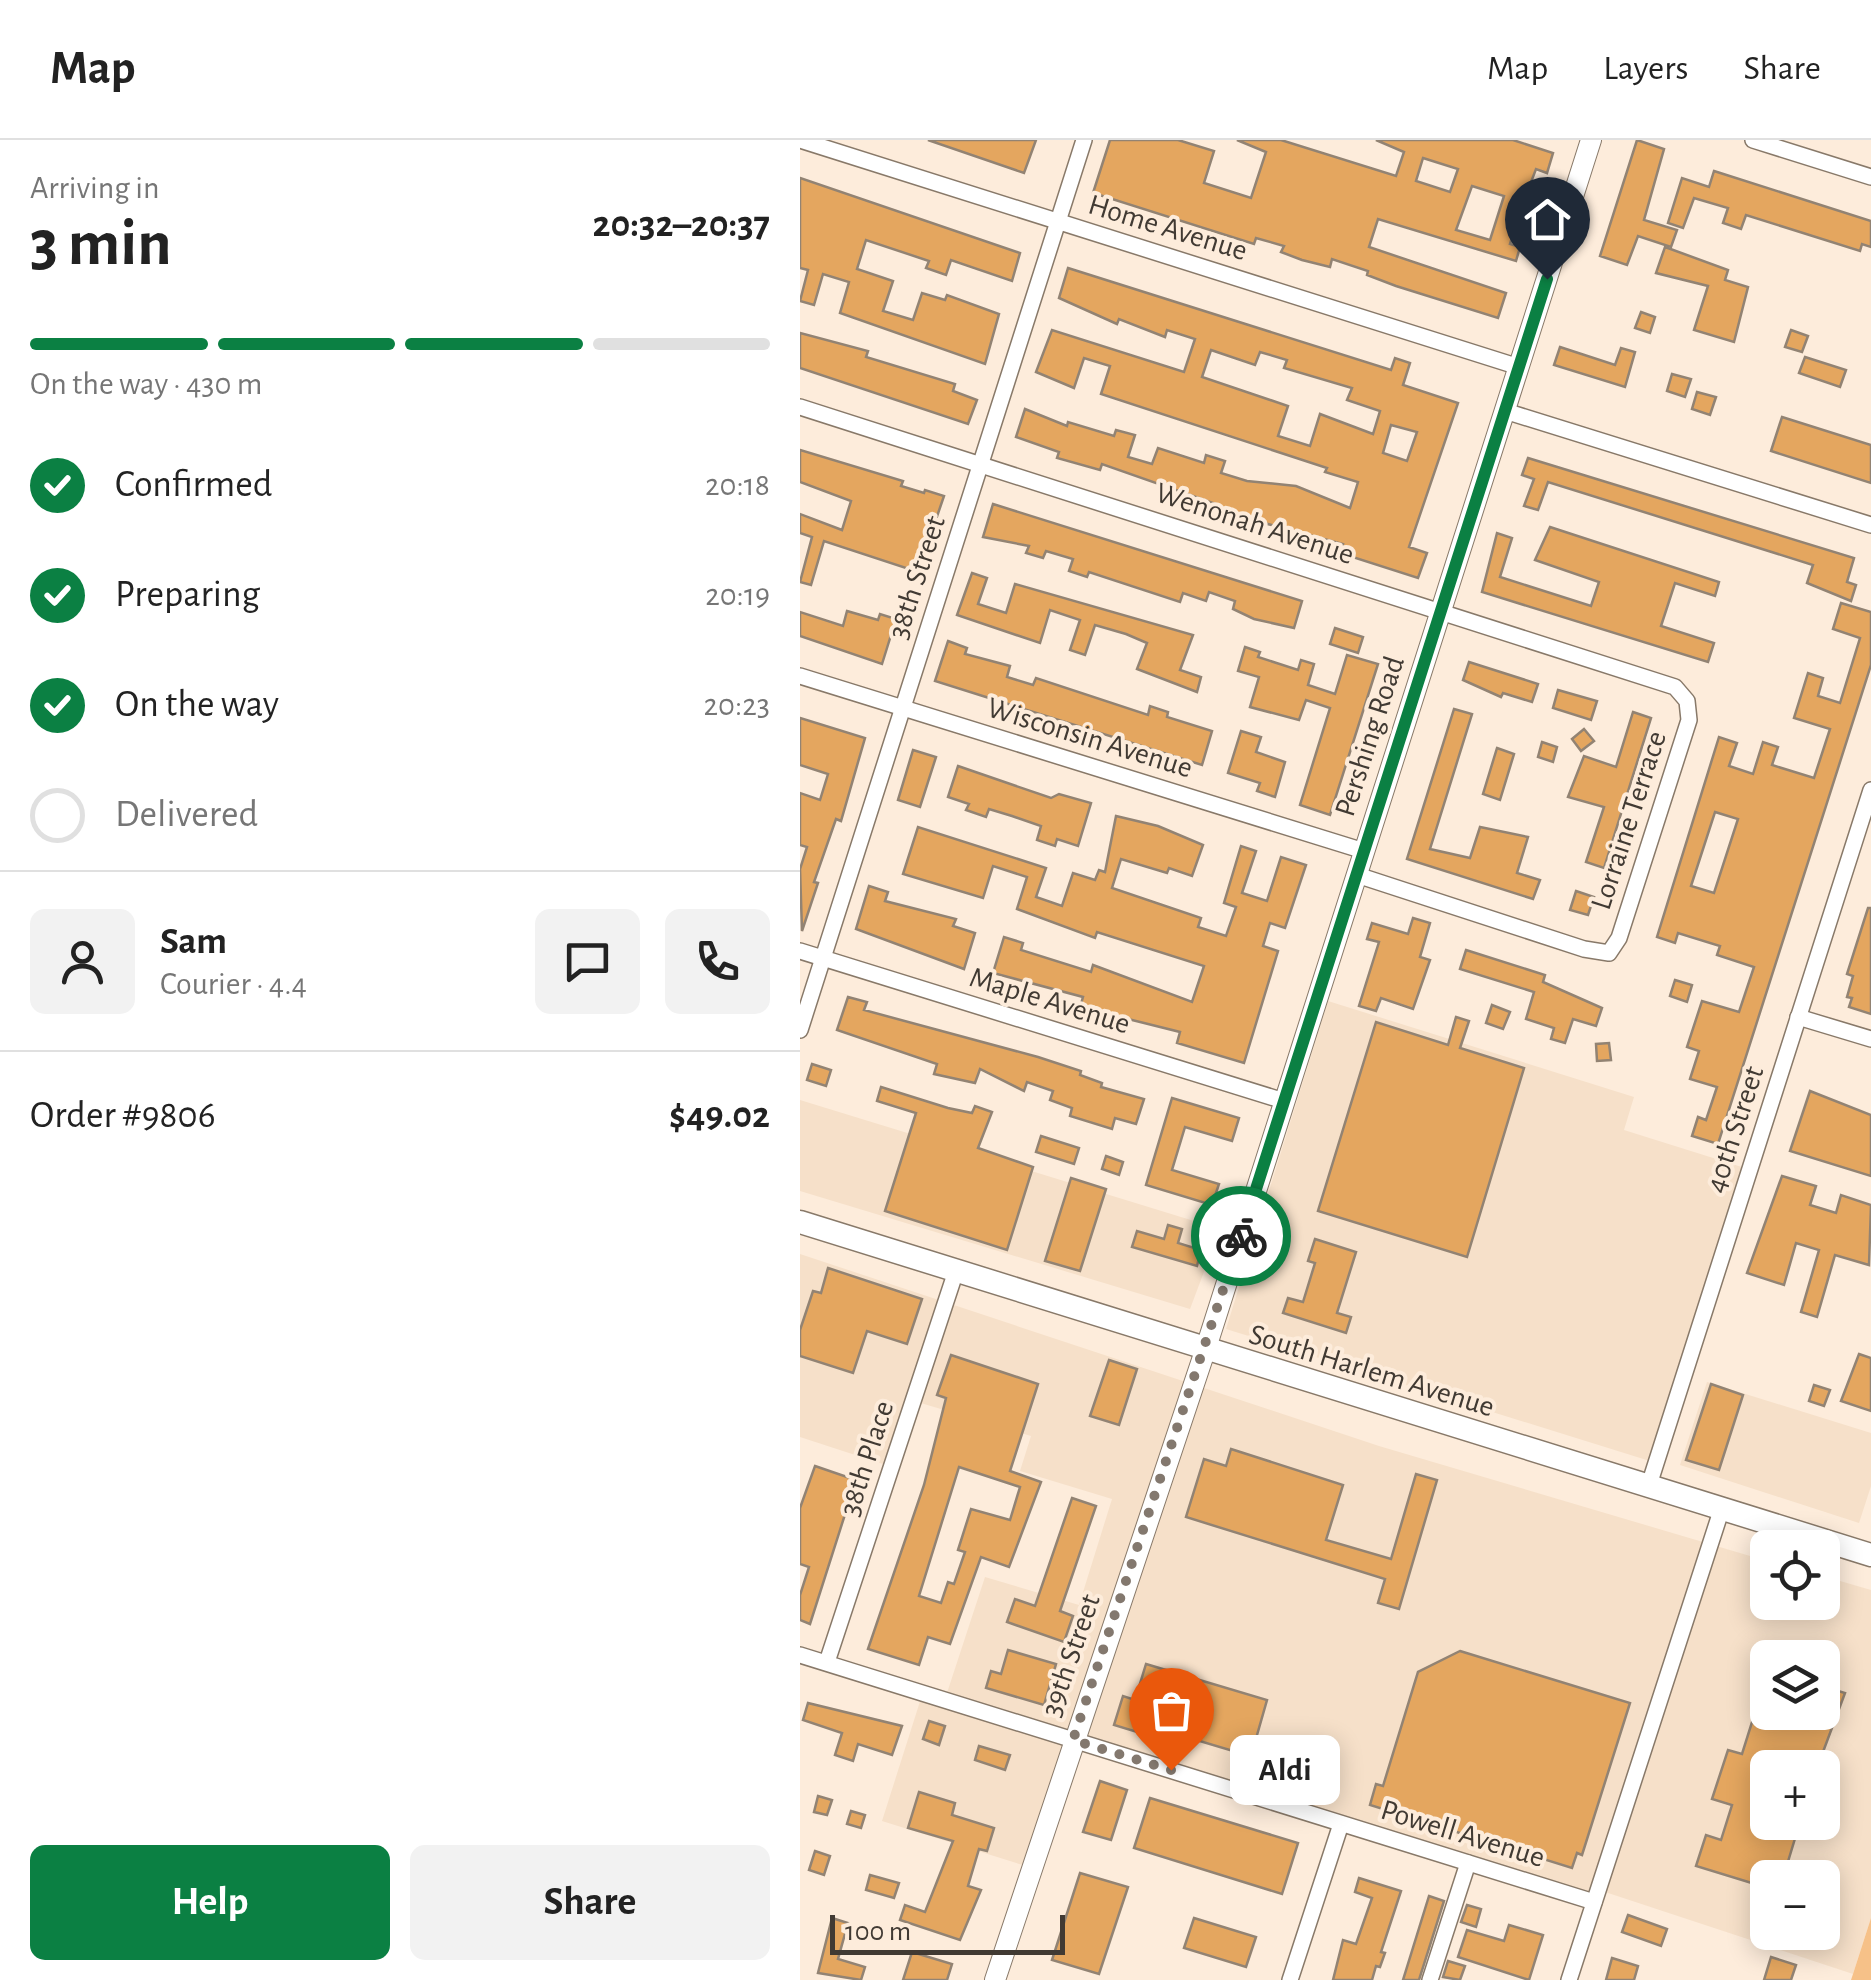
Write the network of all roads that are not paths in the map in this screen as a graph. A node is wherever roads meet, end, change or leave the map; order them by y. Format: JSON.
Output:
{"nodes":[{"id":1,"x":800,"y":140,"type":"edge"},
{"id":2,"x":1084,"y":140,"type":"edge"},
{"id":3,"x":1591,"y":140,"type":"edge"},
{"id":4,"x":1752,"y":140,"type":"edge"},
{"id":5,"x":1871,"y":177,"type":"edge"},
{"id":6,"x":1058,"y":222,"type":"junction"},
{"id":7,"x":1519,"y":367,"type":"junction"},
{"id":8,"x":800,"y":407,"type":"edge"},
{"id":9,"x":1505,"y":411,"type":"junction"},
{"id":10,"x":980,"y":465,"type":"junction"},
{"id":11,"x":1871,"y":525,"type":"edge"},
{"id":12,"x":1441,"y":611,"type":"junction"},
{"id":13,"x":800,"y":676,"type":"edge"},
{"id":14,"x":1686,"y":701,"type":"joint"},
{"id":15,"x":903,"y":708,"type":"junction"},
{"id":16,"x":1871,"y":790,"type":"edge"},
{"id":17,"x":1364,"y":851,"type":"junction"},
{"id":18,"x":1357,"y":875,"type":"junction"},
{"id":19,"x":800,"y":952,"type":"edge"},
{"id":20,"x":823,"y":958,"type":"junction"},
{"id":21,"x":1798,"y":1017,"type":"junction"},
{"id":22,"x":800,"y":1030,"type":"edge"},
{"id":23,"x":1871,"y":1040,"type":"edge"},
{"id":24,"x":1284,"y":1100,"type":"junction"},
{"id":25,"x":800,"y":1222,"type":"edge"},
{"id":26,"x":956,"y":1271,"type":"junction"},
{"id":27,"x":1205,"y":1351,"type":"junction"},
{"id":28,"x":1649,"y":1485,"type":"junction"},
{"id":29,"x":1722,"y":1508,"type":"junction"},
{"id":30,"x":1869,"y":1549,"type":"edge"},
{"id":31,"x":800,"y":1655,"type":"edge"},
{"id":32,"x":828,"y":1662,"type":"junction"},
{"id":33,"x":1073,"y":1740,"type":"junction"},
{"id":34,"x":1341,"y":1824,"type":"junction"},
{"id":35,"x":1468,"y":1863,"type":"junction"},
{"id":36,"x":1594,"y":1902,"type":"junction"},
{"id":37,"x":996,"y":1980,"type":"edge"},
{"id":38,"x":1290,"y":1980,"type":"edge"},
{"id":39,"x":1430,"y":1980,"type":"edge"},
{"id":40,"x":1569,"y":1980,"type":"edge"}],
"edges":[{"from":1,"to":6,"type":"street","name":"Home Avenue"},
{"from":2,"to":6,"type":"street","name":"38th Street"},
{"from":3,"to":7,"type":"main road","name":"Pershing Road"},
{"from":4,"to":5,"type":"street"},
{"from":6,"to":7,"type":"street","name":"Home Avenue"},
{"from":6,"to":10,"type":"street","name":"38th Street"},
{"from":7,"to":9,"type":"main road","name":"Pershing Road"},
{"from":8,"to":10,"type":"street","name":"Wenonah Avenue"},
{"from":9,"to":11,"type":"street"},
{"from":9,"to":12,"type":"main road","name":"Pershing Road"},
{"from":10,"to":12,"type":"street","name":"Wenonah Avenue"},
{"from":10,"to":15,"type":"street","name":"38th Street"},
{"from":12,"to":14,"type":"street","name":"Wenonah Avenue"},
{"from":12,"to":17,"type":"main road","name":"Pershing Road"},
{"from":13,"to":15,"type":"street","name":"Wisconsin Avenue"},
{"from":14,"to":18,"type":"street","name":"Lorraine Terrace"},
{"from":15,"to":17,"type":"street","name":"Wisconsin Avenue"},
{"from":15,"to":20,"type":"street","name":"38th Street"},
{"from":16,"to":21,"type":"street","name":"40th Street"},
{"from":17,"to":18,"type":"main road","name":"Pershing Road"},
{"from":18,"to":24,"type":"main road","name":"Pershing Road"},
{"from":19,"to":20,"type":"street","name":"Maple Avenue"},
{"from":20,"to":22,"type":"street","name":"38th Street"},
{"from":20,"to":24,"type":"street","name":"Maple Avenue"},
{"from":21,"to":23,"type":"street"},
{"from":21,"to":28,"type":"street","name":"40th Street"},
{"from":24,"to":27,"type":"main road","name":"Pershing Road"},
{"from":25,"to":26,"type":"main road","name":"South Harlem Avenue"},
{"from":26,"to":27,"type":"main road","name":"South Harlem Avenue"},
{"from":26,"to":32,"type":"street","name":"38th Place"},
{"from":27,"to":28,"type":"main road","name":"South Harlem Avenue"},
{"from":27,"to":33,"type":"main road","name":"39th Street"},
{"from":28,"to":29,"type":"main road","name":"South Harlem Avenue"},
{"from":29,"to":30,"type":"main road","name":"South Harlem Avenue"},
{"from":29,"to":36,"type":"street"},
{"from":31,"to":32,"type":"street","name":"Powell Avenue"},
{"from":32,"to":33,"type":"street","name":"Powell Avenue"},
{"from":33,"to":34,"type":"street","name":"Powell Avenue"},
{"from":33,"to":37,"type":"main road","name":"39th Street"},
{"from":34,"to":35,"type":"street","name":"Powell Avenue"},
{"from":34,"to":38,"type":"street"},
{"from":35,"to":36,"type":"street","name":"Powell Avenue"},
{"from":35,"to":39,"type":"street"},
{"from":36,"to":40,"type":"street"}]}
